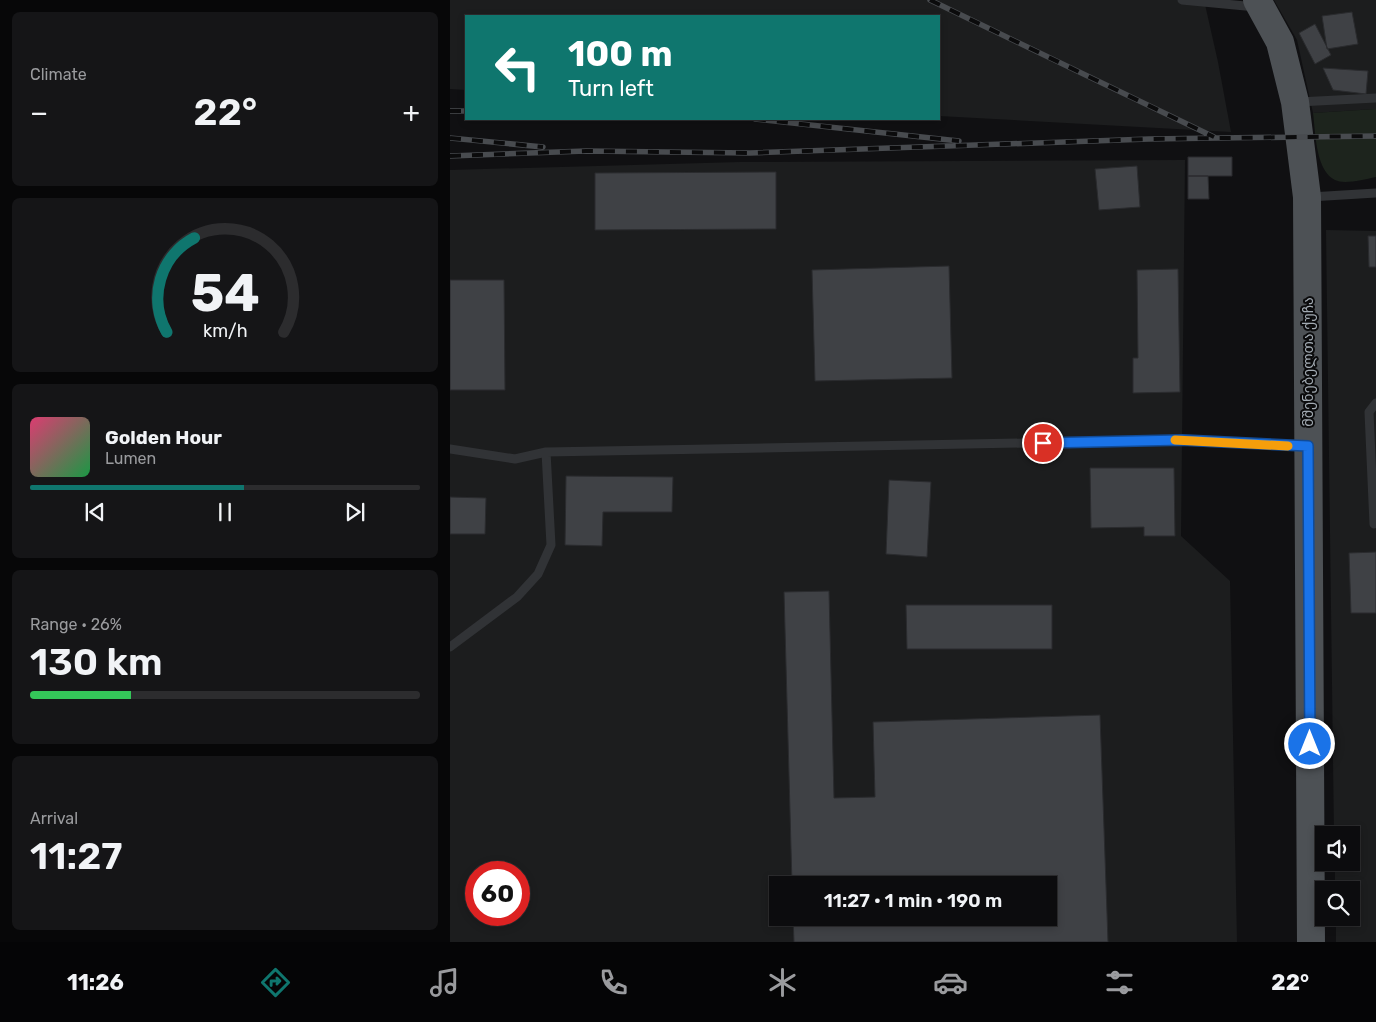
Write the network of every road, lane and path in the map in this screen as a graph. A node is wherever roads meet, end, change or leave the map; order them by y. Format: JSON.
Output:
{"nodes":[{"id":1,"x":1182,"y":0,"type":"edge"},
{"id":2,"x":1259,"y":4,"type":"edge"},
{"id":3,"x":1376,"y":98,"type":"edge"},
{"id":4,"x":1295,"y":102,"type":"junction"},
{"id":5,"x":1376,"y":193,"type":"edge"},
{"id":6,"x":1307,"y":198,"type":"junction"},
{"id":7,"x":1376,"y":403,"type":"edge"},
{"id":8,"x":1308,"y":446,"type":"junction"},
{"id":9,"x":450,"y":449,"type":"edge"},
{"id":10,"x":546,"y":452,"type":"junction"},
{"id":11,"x":1374,"y":524,"type":"dead end"},
{"id":12,"x":450,"y":647,"type":"edge"},
{"id":13,"x":1311,"y":942,"type":"edge"}],
"edges":[{"from":1,"to":2,"type":"lane"},
{"from":2,"to":4,"type":"main road","name":"მშენებელთა ქუჩა"},
{"from":3,"to":4,"type":"lane"},
{"from":4,"to":6,"type":"main road","name":"მშენებელთა ქუჩა"},
{"from":5,"to":6,"type":"lane"},
{"from":6,"to":8,"type":"main road","name":"მშენებელთა ქუჩა"},
{"from":7,"to":11,"type":"lane"},
{"from":8,"to":10,"type":"lane"},
{"from":8,"to":13,"type":"main road","name":"მშენებელთა ქუჩა"},
{"from":9,"to":10,"type":"lane"},
{"from":10,"to":12,"type":"lane"}]}
